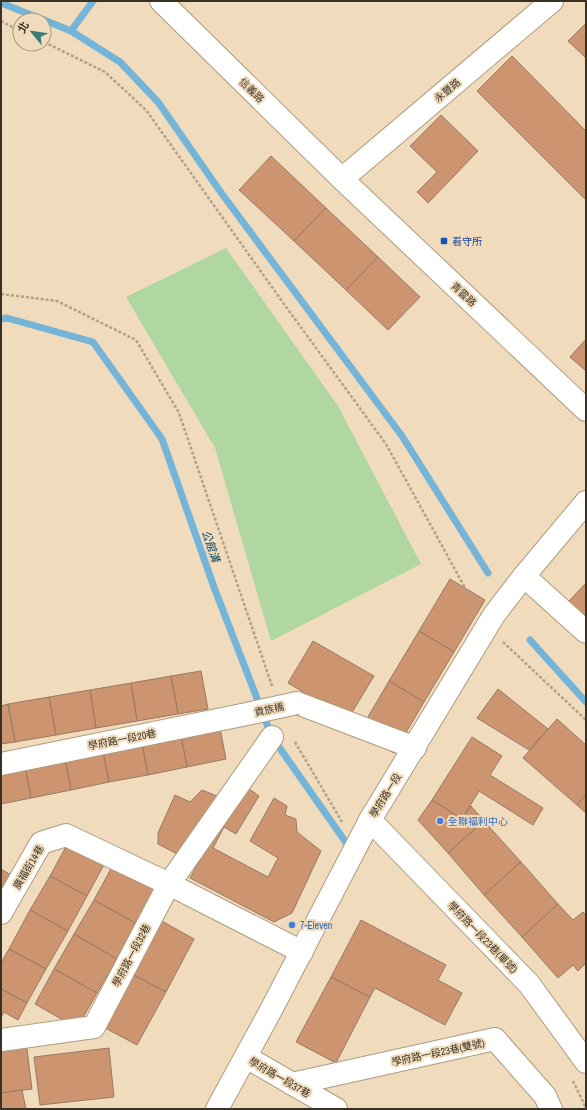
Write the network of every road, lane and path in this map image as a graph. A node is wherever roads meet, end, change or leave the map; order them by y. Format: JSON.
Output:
{"nodes":[{"id":1,"x":161,"y":1,"type":"edge"},
{"id":2,"x":552,"y":1,"type":"edge"},
{"id":3,"x":1,"y":21,"type":"edge"},
{"id":4,"x":12,"y":27,"type":"edge"},
{"id":5,"x":52,"y":46,"type":"edge"},
{"id":6,"x":342,"y":179,"type":"junction"},
{"id":7,"x":586,"y":410,"type":"edge"},
{"id":8,"x":586,"y":502,"type":"edge"},
{"id":9,"x":524,"y":576,"type":"junction"},
{"id":10,"x":487,"y":627,"type":"junction"},
{"id":11,"x":586,"y":632,"type":"edge"},
{"id":12,"x":242,"y":714,"type":"joint"},
{"id":13,"x":586,"y":720,"type":"edge"},
{"id":14,"x":272,"y":737,"type":"dead end"},
{"id":15,"x":414,"y":748,"type":"junction"},
{"id":16,"x":1,"y":764,"type":"edge"},
{"id":17,"x":370,"y":820,"type":"junction"},
{"id":18,"x":169,"y":884,"type":"junction"},
{"id":19,"x":1,"y":913,"type":"edge"},
{"id":20,"x":302,"y":952,"type":"junction"},
{"id":21,"x":1,"y":1040,"type":"edge"},
{"id":22,"x":246,"y":1057,"type":"junction"},
{"id":23,"x":586,"y":1062,"type":"edge"},
{"id":24,"x":292,"y":1084,"type":"junction"},
{"id":25,"x":217,"y":1109,"type":"edge"},
{"id":26,"x":336,"y":1109,"type":"edge"},
{"id":27,"x":551,"y":1109,"type":"edge"}],
"edges":[{"from":1,"to":6,"type":"street","name":"信義路"},
{"from":2,"to":6,"type":"street","name":"永豐路"},
{"from":3,"to":4,"type":"path"},
{"from":5,"to":10,"type":"path"},
{"from":6,"to":7,"type":"street","name":"青雲路"},
{"from":8,"to":9,"type":"street","name":"學府路一段"},
{"from":9,"to":10,"type":"street","name":"學府路一段"},
{"from":9,"to":11,"type":"street"},
{"from":10,"to":13,"type":"path"},
{"from":10,"to":15,"type":"street","name":"學府路一段"},
{"from":12,"to":15,"type":"street","name":"貴族橋","bridge":true},
{"from":12,"to":16,"type":"street","name":"學府路一段20巷"},
{"from":14,"to":18,"type":"street","name":"學府路一段32巷"},
{"from":15,"to":17,"type":"street","name":"學府路一段"},
{"from":17,"to":20,"type":"street","name":"學府路一段"},
{"from":17,"to":23,"type":"street","name":"學府路一段23巷(單號)"},
{"from":18,"to":19,"type":"street","name":"廣福街14巷"},
{"from":18,"to":20,"type":"street"},
{"from":18,"to":21,"type":"street","name":"學府路一段32巷"},
{"from":20,"to":22,"type":"street","name":"學府路一段"},
{"from":22,"to":24,"type":"street","name":"學府路一段37巷"},
{"from":22,"to":25,"type":"street","name":"學府路一段"},
{"from":24,"to":26,"type":"street","name":"學府路一段37巷"},
{"from":24,"to":27,"type":"street","name":"學府路一段23巷(雙號)"}]}
